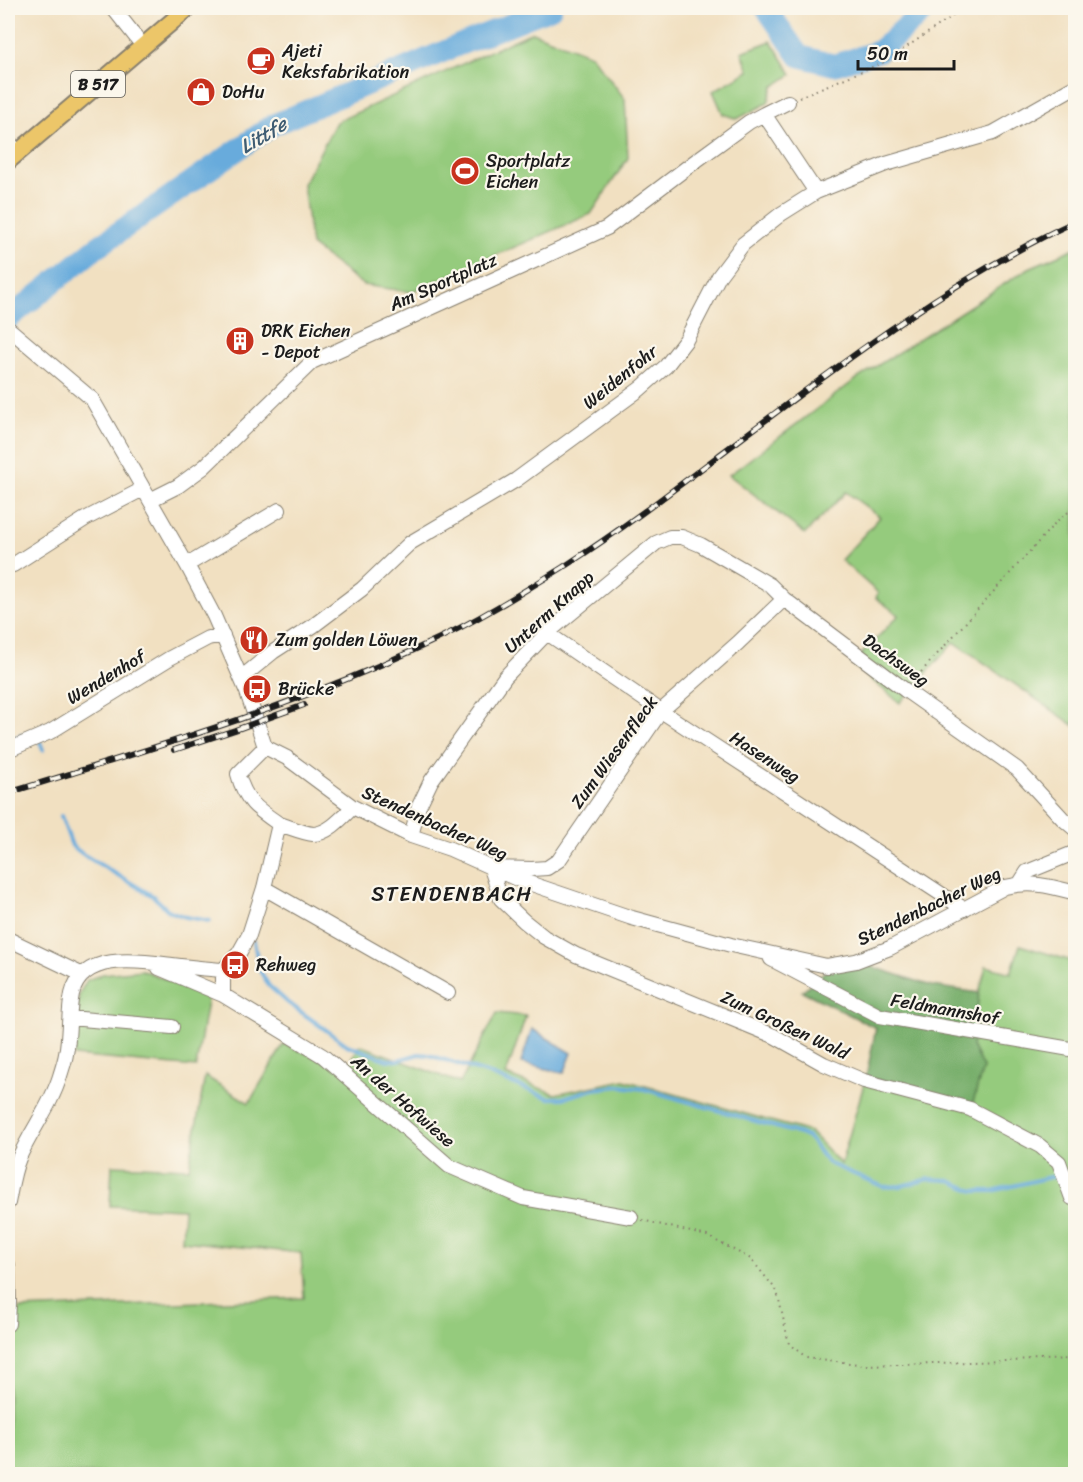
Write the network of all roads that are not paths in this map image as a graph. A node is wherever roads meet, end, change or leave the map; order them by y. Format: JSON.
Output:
{"nodes":[{"id":1,"x":113,"y":8,"type":"edge"},
{"id":2,"x":188,"y":8,"type":"edge"},
{"id":3,"x":143,"y":46,"type":"junction"},
{"id":4,"x":1076,"y":86,"type":"edge"},
{"id":5,"x":788,"y":102,"type":"road end"},
{"id":6,"x":764,"y":114,"type":"junction"},
{"id":7,"x":11,"y":151,"type":"edge"},
{"id":8,"x":816,"y":192,"type":"junction"},
{"id":9,"x":9,"y":329,"type":"edge"},
{"id":10,"x":147,"y":494,"type":"junction"},
{"id":11,"x":279,"y":510,"type":"dead end"},
{"id":12,"x":682,"y":537,"type":"joint"},
{"id":13,"x":187,"y":565,"type":"junction"},
{"id":14,"x":14,"y":566,"type":"dead end"},
{"id":15,"x":784,"y":599,"type":"junction"},
{"id":16,"x":547,"y":633,"type":"junction"},
{"id":17,"x":223,"y":636,"type":"junction"},
{"id":18,"x":241,"y":678,"type":"junction"},
{"id":19,"x":662,"y":711,"type":"junction"},
{"id":20,"x":265,"y":747,"type":"junction"},
{"id":21,"x":8,"y":750,"type":"edge"},
{"id":22,"x":353,"y":807,"type":"junction"},
{"id":23,"x":279,"y":824,"type":"junction"},
{"id":24,"x":1076,"y":830,"type":"edge"},
{"id":25,"x":411,"y":836,"type":"junction"},
{"id":26,"x":1076,"y":852,"type":"edge"},
{"id":27,"x":491,"y":867,"type":"junction"},
{"id":28,"x":1020,"y":884,"type":"junction"},
{"id":29,"x":264,"y":888,"type":"junction"},
{"id":30,"x":1076,"y":893,"type":"edge"},
{"id":31,"x":964,"y":909,"type":"junction"},
{"id":32,"x":8,"y":939,"type":"edge"},
{"id":33,"x":753,"y":949,"type":"junction"},
{"id":34,"x":145,"y":962,"type":"junction"},
{"id":35,"x":223,"y":970,"type":"junction"},
{"id":36,"x":83,"y":975,"type":"junction"},
{"id":37,"x":448,"y":993,"type":"dead end"},
{"id":38,"x":224,"y":995,"type":"junction"},
{"id":39,"x":70,"y":1018,"type":"junction"},
{"id":40,"x":172,"y":1028,"type":"dead end"},
{"id":41,"x":1076,"y":1050,"type":"edge"},
{"id":42,"x":1072,"y":1198,"type":"dead end"},
{"id":43,"x":8,"y":1203,"type":"edge"},
{"id":44,"x":631,"y":1217,"type":"road end"},
{"id":45,"x":8,"y":1265,"type":"edge"},
{"id":46,"x":8,"y":1324,"type":"edge"}],
"edges":[{"from":1,"to":3,"type":"street"},
{"from":2,"to":3,"type":"main road","number":"B 517"},
{"from":3,"to":7,"type":"main road","number":"B 517"},
{"from":4,"to":8,"type":"street","name":"Weidenfohr"},
{"from":5,"to":6,"type":"street","name":"Am Sportplatz"},
{"from":6,"to":8,"type":"street"},
{"from":6,"to":10,"type":"street","name":"Am Sportplatz"},
{"from":8,"to":18,"type":"street","name":"Weidenfohr"},
{"from":9,"to":10,"type":"street"},
{"from":10,"to":13,"type":"street"},
{"from":10,"to":14,"type":"street","name":"Am Sportplatz"},
{"from":11,"to":13,"type":"street"},
{"from":12,"to":15,"type":"street","name":"Dachsweg"},
{"from":12,"to":16,"type":"street","name":"Unterm Knapp"},
{"from":13,"to":17,"type":"street"},
{"from":15,"to":19,"type":"street","name":"Zum Wiesenfleck"},
{"from":15,"to":24,"type":"street","name":"Dachsweg"},
{"from":16,"to":19,"type":"street","name":"Hasenweg"},
{"from":16,"to":25,"type":"street","name":"Unterm Knapp"},
{"from":17,"to":18,"type":"street"},
{"from":17,"to":21,"type":"street","name":"Wendenhof"},
{"from":18,"to":20,"type":"street"},
{"from":19,"to":27,"type":"street","name":"Zum Wiesenfleck"},
{"from":19,"to":31,"type":"street","name":"Hasenweg"},
{"from":20,"to":22,"type":"street","name":"Stendenbacher Weg"},
{"from":20,"to":23,"type":"street"},
{"from":22,"to":23,"type":"street"},
{"from":22,"to":25,"type":"street","name":"Stendenbacher Weg"},
{"from":23,"to":29,"type":"street"},
{"from":25,"to":27,"type":"street","name":"Stendenbacher Weg"},
{"from":26,"to":28,"type":"street"},
{"from":27,"to":33,"type":"street","name":"Stendenbacher Weg"},
{"from":27,"to":42,"type":"street","name":"Zum Großen Wald"},
{"from":28,"to":30,"type":"street","name":"Stendenbacher Weg"},
{"from":28,"to":31,"type":"street","name":"Stendenbacher Weg"},
{"from":29,"to":35,"type":"street"},
{"from":29,"to":37,"type":"street"},
{"from":31,"to":33,"type":"street","name":"Stendenbacher Weg"},
{"from":32,"to":36,"type":"street"},
{"from":33,"to":41,"type":"street","name":"Feldmannshof"},
{"from":34,"to":35,"type":"street"},
{"from":34,"to":36,"type":"street"},
{"from":34,"to":38,"type":"street","name":"An der Hofwiese"},
{"from":35,"to":38,"type":"street"},
{"from":36,"to":39,"type":"street"},
{"from":38,"to":44,"type":"street","name":"An der Hofwiese"},
{"from":39,"to":40,"type":"street"},
{"from":39,"to":43,"type":"street"},
{"from":45,"to":46,"type":"street"}]}
